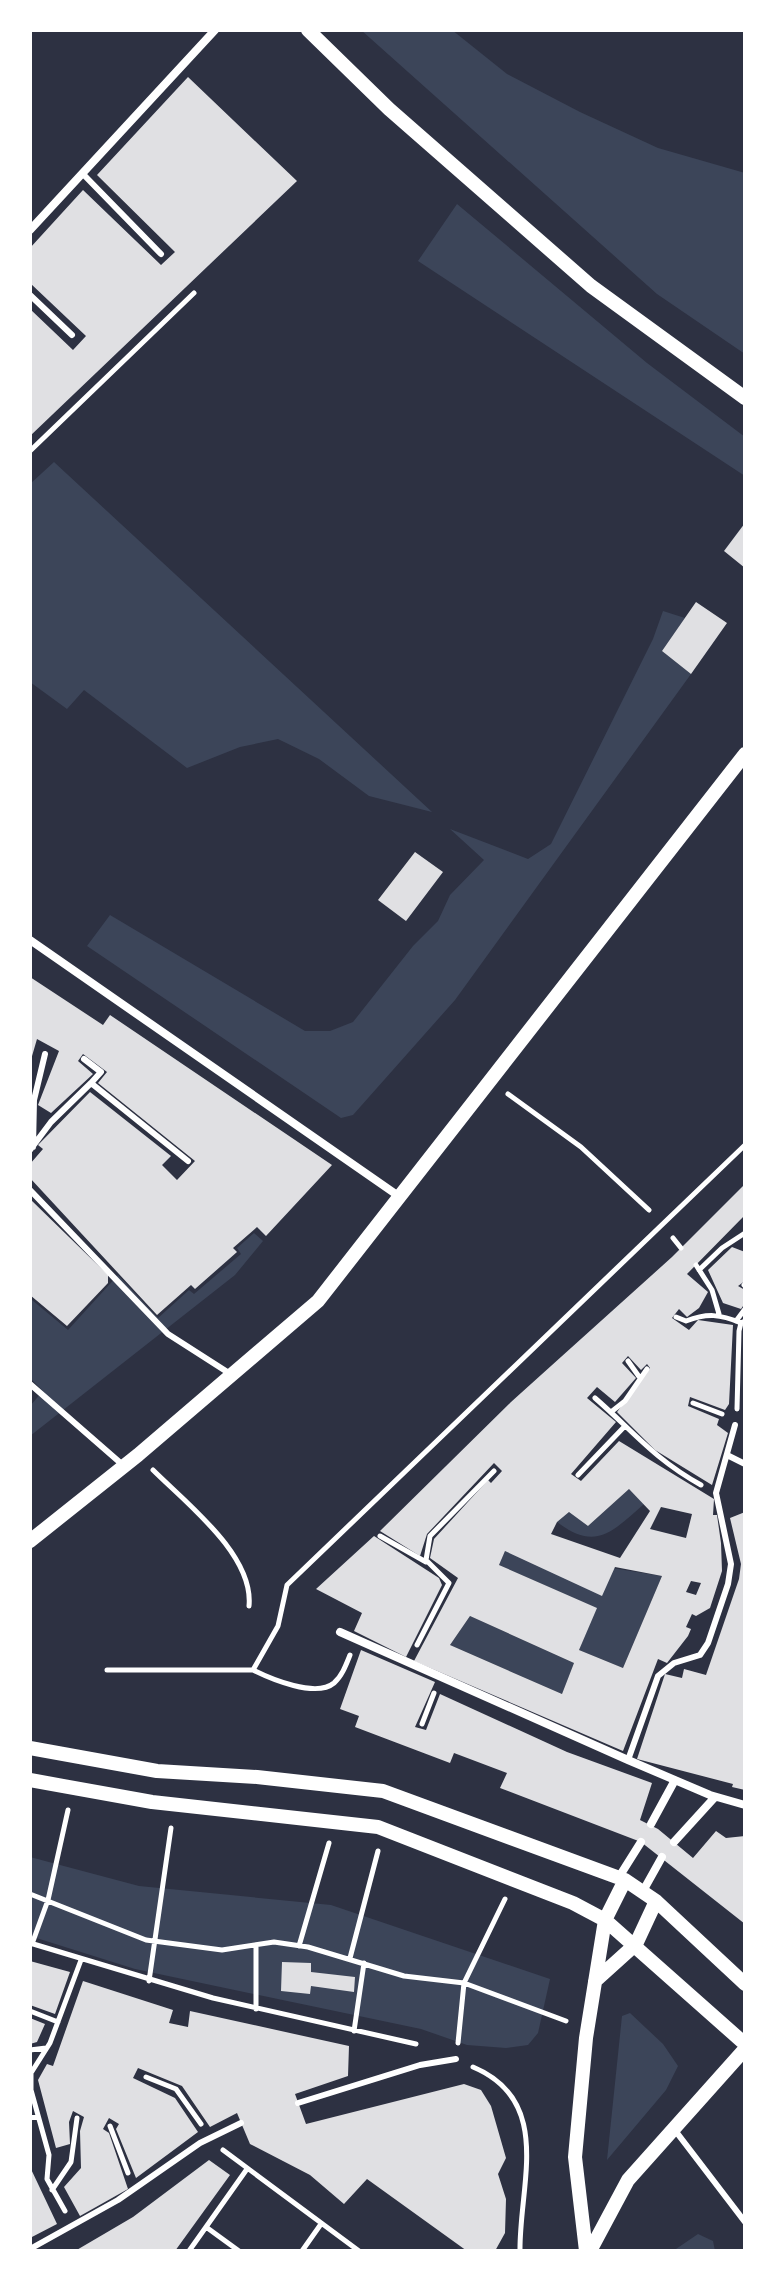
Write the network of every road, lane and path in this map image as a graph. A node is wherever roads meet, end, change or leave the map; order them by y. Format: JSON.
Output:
{"nodes":[{"id":1,"x":215,"y":30,"type":"edge"},
{"id":2,"x":308,"y":30,"type":"edge"},
{"id":3,"x":82,"y":173,"type":"junction"},
{"id":4,"x":30,"y":230,"type":"edge"},
{"id":5,"x":161,"y":254,"type":"dead end"},
{"id":6,"x":194,"y":293,"type":"dead end"},
{"id":7,"x":30,"y":295,"type":"edge"},
{"id":8,"x":72,"y":335,"type":"dead end"},
{"id":9,"x":745,"y":398,"type":"edge"},
{"id":10,"x":30,"y":451,"type":"edge"},
{"id":11,"x":745,"y":754,"type":"edge"},
{"id":12,"x":30,"y":940,"type":"edge"},
{"id":13,"x":45,"y":1054,"type":"dead end"},
{"id":14,"x":84,"y":1059,"type":"dead end"},
{"id":15,"x":492,"y":1080,"type":"junction"},
{"id":16,"x":91,"y":1083,"type":"junction"},
{"id":17,"x":745,"y":1145,"type":"edge"},
{"id":18,"x":31,"y":1148,"type":"edge"},
{"id":19,"x":188,"y":1161,"type":"dead end"},
{"id":20,"x":30,"y":1190,"type":"edge"},
{"id":21,"x":401,"y":1197,"type":"junction"},
{"id":22,"x":649,"y":1210,"type":"dead end"},
{"id":23,"x":745,"y":1233,"type":"edge"},
{"id":24,"x":673,"y":1238,"type":"dead end"},
{"id":25,"x":681,"y":1248,"type":"dead end"},
{"id":26,"x":745,"y":1309,"type":"edge"},
{"id":27,"x":720,"y":1315,"type":"junction"},
{"id":28,"x":676,"y":1317,"type":"dead end"},
{"id":29,"x":741,"y":1322,"type":"edge"},
{"id":30,"x":628,"y":1361,"type":"dead end"},
{"id":31,"x":647,"y":1369,"type":"dead end"},
{"id":32,"x":232,"y":1375,"type":"junction"},
{"id":33,"x":640,"y":1378,"type":"junction"},
{"id":34,"x":30,"y":1384,"type":"edge"},
{"id":35,"x":595,"y":1398,"type":"dead end"},
{"id":36,"x":693,"y":1403,"type":"dead end"},
{"id":37,"x":611,"y":1412,"type":"junction"},
{"id":38,"x":735,"y":1425,"type":"junction"},
{"id":39,"x":624,"y":1427,"type":"junction"},
{"id":40,"x":138,"y":1455,"type":"junction"},
{"id":41,"x":727,"y":1455,"type":"junction"},
{"id":42,"x":745,"y":1464,"type":"edge"},
{"id":43,"x":124,"y":1466,"type":"junction"},
{"id":44,"x":494,"y":1471,"type":"dead end"},
{"id":45,"x":578,"y":1475,"type":"dead end"},
{"id":46,"x":716,"y":1493,"type":"junction"},
{"id":47,"x":380,"y":1536,"type":"dead end"},
{"id":48,"x":30,"y":1541,"type":"edge"},
{"id":49,"x":427,"y":1562,"type":"junction"},
{"id":50,"x":249,"y":1606,"type":"dead end"},
{"id":51,"x":340,"y":1632,"type":"dead end"},
{"id":52,"x":356,"y":1639,"type":"junction"},
{"id":53,"x":407,"y":1664,"type":"junction"},
{"id":54,"x":107,"y":1670,"type":"dead end"},
{"id":55,"x":253,"y":1670,"type":"junction"},
{"id":56,"x":441,"y":1678,"type":"junction"},
{"id":57,"x":422,"y":1724,"type":"dead end"},
{"id":58,"x":30,"y":1748,"type":"edge"},
{"id":59,"x":628,"y":1760,"type":"junction"},
{"id":60,"x":30,"y":1780,"type":"edge"},
{"id":61,"x":675,"y":1780,"type":"junction"},
{"id":62,"x":69,"y":1787,"type":"junction"},
{"id":63,"x":715,"y":1797,"type":"junction"},
{"id":64,"x":174,"y":1805,"type":"junction"},
{"id":65,"x":745,"y":1805,"type":"edge"},
{"id":66,"x":335,"y":1821,"type":"junction"},
{"id":67,"x":651,"y":1824,"type":"dead end"},
{"id":68,"x":384,"y":1830,"type":"junction"},
{"id":69,"x":641,"y":1842,"type":"dead end"},
{"id":70,"x":674,"y":1842,"type":"dead end"},
{"id":71,"x":662,"y":1857,"type":"dead end"},
{"id":72,"x":622,"y":1878,"type":"junction"},
{"id":73,"x":516,"y":1881,"type":"junction"},
{"id":74,"x":643,"y":1891,"type":"junction"},
{"id":75,"x":30,"y":1894,"type":"edge"},
{"id":76,"x":48,"y":1900,"type":"junction"},
{"id":77,"x":656,"y":1901,"type":"junction"},
{"id":78,"x":605,"y":1920,"type":"junction"},
{"id":79,"x":156,"y":1942,"type":"junction"},
{"id":80,"x":31,"y":1943,"type":"edge"},
{"id":81,"x":636,"y":1944,"type":"junction"},
{"id":82,"x":256,"y":1945,"type":"junction"},
{"id":83,"x":299,"y":1946,"type":"junction"},
{"id":84,"x":350,"y":1958,"type":"junction"},
{"id":85,"x":81,"y":1960,"type":"junction"},
{"id":86,"x":364,"y":1963,"type":"junction"},
{"id":87,"x":149,"y":1981,"type":"junction"},
{"id":88,"x":595,"y":1981,"type":"junction"},
{"id":89,"x":464,"y":1983,"type":"junction"},
{"id":90,"x":745,"y":1984,"type":"edge"},
{"id":91,"x":256,"y":2009,"type":"junction"},
{"id":92,"x":30,"y":2011,"type":"edge"},
{"id":93,"x":58,"y":2022,"type":"junction"},
{"id":94,"x":587,"y":2029,"type":"junction"},
{"id":95,"x":354,"y":2031,"type":"junction"},
{"id":96,"x":745,"y":2046,"type":"edge"},
{"id":97,"x":47,"y":2047,"type":"junction"},
{"id":98,"x":30,"y":2050,"type":"edge"},
{"id":99,"x":456,"y":2059,"type":"junction"},
{"id":100,"x":146,"y":2077,"type":"dead end"},
{"id":101,"x":298,"y":2103,"type":"dead end"},
{"id":102,"x":38,"y":2116,"type":"junction"},
{"id":103,"x":30,"y":2118,"type":"edge"},
{"id":104,"x":77,"y":2118,"type":"dead end"},
{"id":105,"x":241,"y":2123,"type":"dead end"},
{"id":106,"x":110,"y":2126,"type":"dead end"},
{"id":107,"x":674,"y":2129,"type":"junction"},
{"id":108,"x":210,"y":2138,"type":"junction"},
{"id":109,"x":133,"y":2189,"type":"junction"},
{"id":110,"x":52,"y":2190,"type":"junction"},
{"id":111,"x":745,"y":2222,"type":"edge"},
{"id":112,"x":321,"y":2224,"type":"junction"},
{"id":113,"x":74,"y":2225,"type":"junction"},
{"id":114,"x":206,"y":2227,"type":"junction"},
{"id":115,"x":30,"y":2249,"type":"edge"},
{"id":116,"x":189,"y":2251,"type":"edge"},
{"id":117,"x":239,"y":2251,"type":"edge"},
{"id":118,"x":302,"y":2251,"type":"edge"},
{"id":119,"x":359,"y":2251,"type":"edge"},
{"id":120,"x":520,"y":2251,"type":"edge"},
{"id":121,"x":588,"y":2251,"type":"edge"}],
"edges":[{"from":1,"to":3,"type":"street"},
{"from":2,"to":9,"type":"street"},
{"from":3,"to":4,"type":"street"},
{"from":3,"to":5,"type":"lane"},
{"from":6,"to":10,"type":"path"},
{"from":7,"to":8,"type":"lane"},
{"from":11,"to":15,"type":"street"},
{"from":12,"to":21,"type":"street"},
{"from":13,"to":18,"type":"lane"},
{"from":14,"to":16,"type":"lane"},
{"from":15,"to":21,"type":"street"},
{"from":15,"to":22,"type":"path"},
{"from":16,"to":18,"type":"lane"},
{"from":16,"to":19,"type":"lane"},
{"from":17,"to":55,"type":"path"},
{"from":20,"to":32,"type":"lane"},
{"from":21,"to":32,"type":"street"},
{"from":23,"to":27,"type":"path"},
{"from":24,"to":25,"type":"path"},
{"from":26,"to":29,"type":"path"},
{"from":27,"to":28,"type":"path"},
{"from":27,"to":29,"type":"path"},
{"from":29,"to":38,"type":"path"},
{"from":30,"to":33,"type":"path"},
{"from":31,"to":33,"type":"path"},
{"from":32,"to":40,"type":"street"},
{"from":33,"to":37,"type":"path"},
{"from":34,"to":43,"type":"lane"},
{"from":35,"to":37,"type":"path"},
{"from":36,"to":38,"type":"path"},
{"from":37,"to":39,"type":"path"},
{"from":38,"to":41,"type":"lane"},
{"from":39,"to":45,"type":"path"},
{"from":39,"to":46,"type":"path"},
{"from":40,"to":43,"type":"street"},
{"from":40,"to":50,"type":"path"},
{"from":41,"to":42,"type":"lane"},
{"from":41,"to":46,"type":"lane"},
{"from":43,"to":48,"type":"street"},
{"from":44,"to":49,"type":"path"},
{"from":46,"to":59,"type":"lane"},
{"from":47,"to":49,"type":"path"},
{"from":49,"to":53,"type":"path"},
{"from":51,"to":52,"type":"street"},
{"from":52,"to":53,"type":"street"},
{"from":52,"to":55,"type":"path"},
{"from":53,"to":56,"type":"street"},
{"from":54,"to":55,"type":"path"},
{"from":56,"to":57,"type":"path"},
{"from":56,"to":59,"type":"street"},
{"from":58,"to":72,"type":"street"},
{"from":59,"to":61,"type":"street"},
{"from":60,"to":62,"type":"street"},
{"from":61,"to":63,"type":"street"},
{"from":61,"to":67,"type":"street"},
{"from":62,"to":64,"type":"street"},
{"from":62,"to":76,"type":"path"},
{"from":63,"to":65,"type":"street"},
{"from":63,"to":70,"type":"street"},
{"from":64,"to":66,"type":"street"},
{"from":64,"to":79,"type":"path"},
{"from":66,"to":68,"type":"street"},
{"from":66,"to":83,"type":"path"},
{"from":68,"to":73,"type":"street"},
{"from":68,"to":84,"type":"path"},
{"from":69,"to":72,"type":"street"},
{"from":71,"to":74,"type":"street"},
{"from":72,"to":74,"type":"street"},
{"from":72,"to":78,"type":"street"},
{"from":73,"to":78,"type":"street"},
{"from":73,"to":89,"type":"path"},
{"from":74,"to":77,"type":"street"},
{"from":75,"to":76,"type":"path"},
{"from":76,"to":79,"type":"path"},
{"from":76,"to":80,"type":"path"},
{"from":77,"to":81,"type":"street"},
{"from":77,"to":90,"type":"street"},
{"from":78,"to":81,"type":"street"},
{"from":78,"to":88,"type":"street"},
{"from":79,"to":82,"type":"path"},
{"from":79,"to":87,"type":"path"},
{"from":80,"to":85,"type":"path"},
{"from":81,"to":88,"type":"street"},
{"from":81,"to":96,"type":"street"},
{"from":82,"to":83,"type":"path"},
{"from":82,"to":91,"type":"path"},
{"from":83,"to":84,"type":"path"},
{"from":84,"to":86,"type":"path"},
{"from":85,"to":87,"type":"path"},
{"from":85,"to":93,"type":"path"},
{"from":86,"to":89,"type":"path"},
{"from":86,"to":95,"type":"path"},
{"from":87,"to":91,"type":"path"},
{"from":88,"to":94,"type":"street"},
{"from":89,"to":94,"type":"path"},
{"from":89,"to":99,"type":"path"},
{"from":91,"to":95,"type":"path"},
{"from":92,"to":93,"type":"path"},
{"from":93,"to":97,"type":"path"},
{"from":94,"to":121,"type":"street"},
{"from":95,"to":99,"type":"path"},
{"from":96,"to":107,"type":"street"},
{"from":97,"to":98,"type":"path"},
{"from":97,"to":102,"type":"path"},
{"from":99,"to":101,"type":"lane"},
{"from":99,"to":120,"type":"path"},
{"from":100,"to":108,"type":"path"},
{"from":102,"to":103,"type":"path"},
{"from":102,"to":110,"type":"path"},
{"from":104,"to":110,"type":"path"},
{"from":105,"to":108,"type":"lane"},
{"from":106,"to":109,"type":"path"},
{"from":107,"to":111,"type":"lane"},
{"from":107,"to":121,"type":"street"},
{"from":108,"to":109,"type":"lane"},
{"from":109,"to":113,"type":"lane"},
{"from":110,"to":113,"type":"path"},
{"from":112,"to":114,"type":"path"},
{"from":112,"to":118,"type":"path"},
{"from":112,"to":119,"type":"path"},
{"from":113,"to":115,"type":"lane"},
{"from":114,"to":116,"type":"path"},
{"from":114,"to":117,"type":"path"}]}
